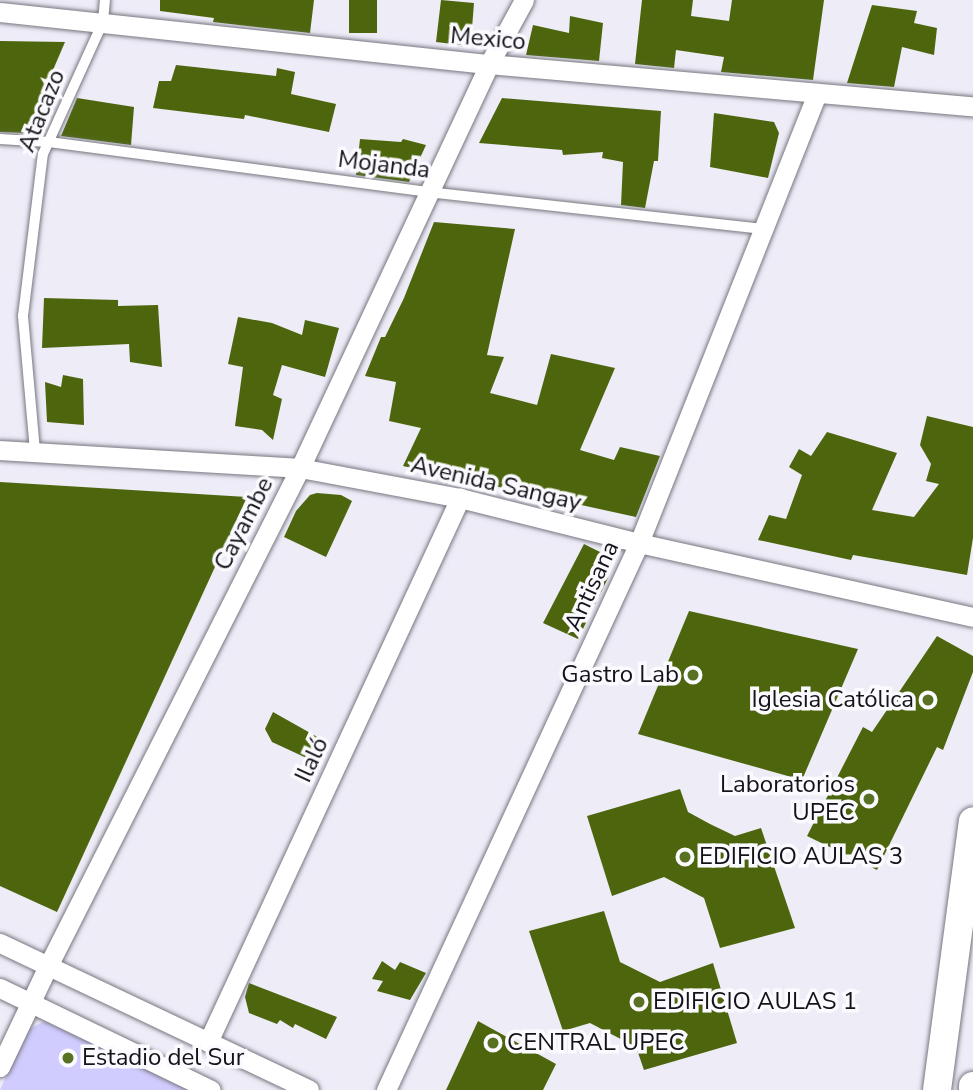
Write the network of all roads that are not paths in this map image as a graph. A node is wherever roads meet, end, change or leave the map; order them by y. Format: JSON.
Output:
{"nodes":[{"id":1,"x":105,"y":0,"type":"edge"},
{"id":2,"x":524,"y":0,"type":"edge"},
{"id":3,"x":0,"y":12,"type":"edge"},
{"id":4,"x":103,"y":22,"type":"junction"},
{"id":5,"x":489,"y":64,"type":"junction"},
{"id":6,"x":817,"y":93,"type":"junction"},
{"id":7,"x":973,"y":106,"type":"edge"},
{"id":8,"x":0,"y":139,"type":"edge"},
{"id":9,"x":49,"y":142,"type":"junction"},
{"id":10,"x":428,"y":192,"type":"junction"},
{"id":11,"x":763,"y":229,"type":"junction"},
{"id":12,"x":0,"y":450,"type":"edge"},
{"id":13,"x":34,"y":451,"type":"junction"},
{"id":14,"x":300,"y":468,"type":"junction"},
{"id":15,"x":460,"y":498,"type":"junction"},
{"id":16,"x":639,"y":543,"type":"junction"},
{"id":17,"x":973,"y":617,"type":"edge"},
{"id":18,"x":973,"y":821,"type":"edge"},
{"id":19,"x":0,"y":943,"type":"edge"},
{"id":20,"x":48,"y":966,"type":"junction"},
{"id":21,"x":0,"y":988,"type":"edge"},
{"id":22,"x":31,"y":1003,"type":"junction"},
{"id":23,"x":208,"y":1042,"type":"junction"},
{"id":24,"x":0,"y":1067,"type":"edge"},
{"id":25,"x":211,"y":1090,"type":"edge"},
{"id":26,"x":309,"y":1090,"type":"edge"},
{"id":27,"x":386,"y":1090,"type":"edge"},
{"id":28,"x":937,"y":1090,"type":"edge"}],
"edges":[{"from":1,"to":4,"type":"lane","name":"Atacazo"},
{"from":2,"to":5,"type":"street","name":"Cayambe"},
{"from":3,"to":4,"type":"street","name":"Mexico"},
{"from":4,"to":5,"type":"street","name":"Mexico"},
{"from":4,"to":9,"type":"lane","name":"Atacazo"},
{"from":5,"to":6,"type":"street","name":"Mexico"},
{"from":5,"to":10,"type":"street","name":"Cayambe"},
{"from":6,"to":7,"type":"street","name":"Mexico"},
{"from":6,"to":11,"type":"street","name":"Antisana"},
{"from":8,"to":9,"type":"lane","name":"Mojanda"},
{"from":9,"to":10,"type":"lane","name":"Mojanda"},
{"from":9,"to":13,"type":"lane","name":"Atacazo"},
{"from":10,"to":11,"type":"lane","name":"Mojanda"},
{"from":10,"to":14,"type":"street","name":"Cayambe"},
{"from":11,"to":16,"type":"street","name":"Antisana"},
{"from":12,"to":13,"type":"street","name":"Avenida Sangay"},
{"from":13,"to":14,"type":"street","name":"Avenida Sangay"},
{"from":14,"to":15,"type":"street","name":"Avenida Sangay"},
{"from":14,"to":20,"type":"street","name":"Cayambe"},
{"from":15,"to":16,"type":"street","name":"Avenida Sangay"},
{"from":15,"to":23,"type":"street","name":"Ilaló"},
{"from":16,"to":17,"type":"street","name":"Avenida Sangay"},
{"from":16,"to":27,"type":"street","name":"Antisana"},
{"from":18,"to":28,"type":"main road"},
{"from":19,"to":20,"type":"street"},
{"from":20,"to":22,"type":"street","name":"Cayambe"},
{"from":20,"to":23,"type":"street"},
{"from":21,"to":22,"type":"street"},
{"from":22,"to":24,"type":"street","name":"Cayambe"},
{"from":22,"to":25,"type":"street"},
{"from":23,"to":26,"type":"street"}]}
